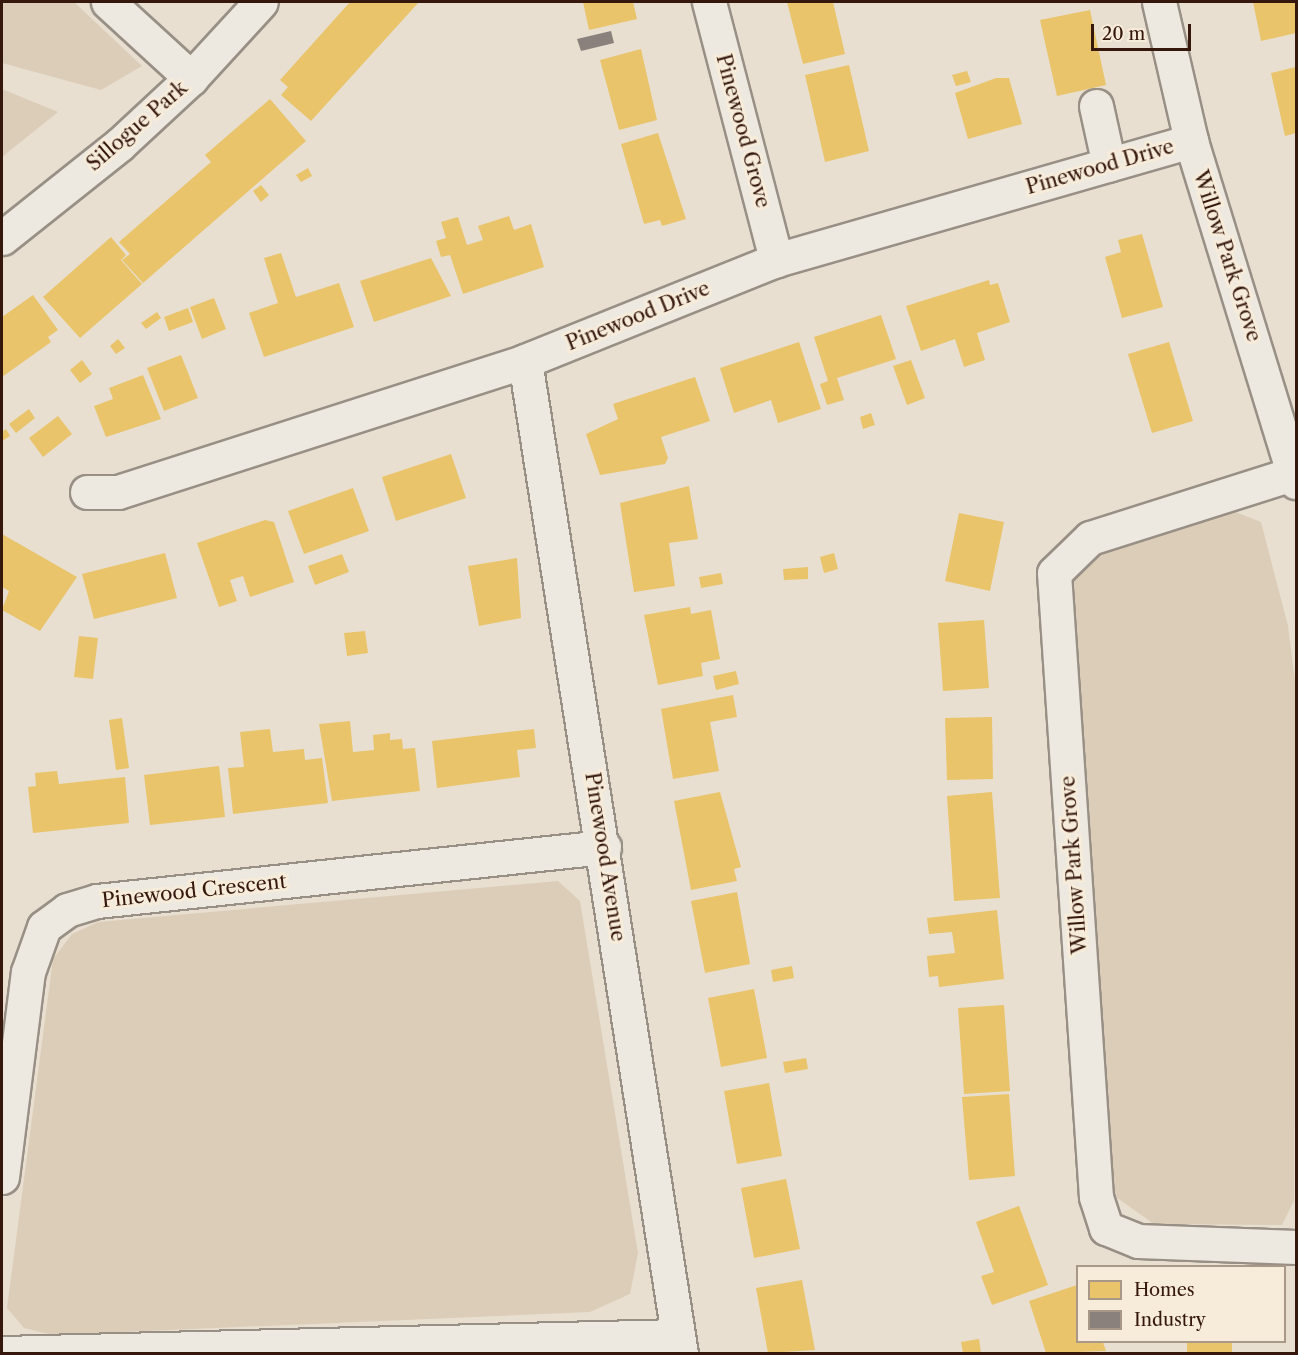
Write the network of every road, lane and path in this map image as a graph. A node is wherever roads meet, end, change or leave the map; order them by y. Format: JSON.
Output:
{"nodes":[{"id":1,"x":108,"y":2,"type":"edge"},
{"id":2,"x":261,"y":2,"type":"edge"},
{"id":3,"x":709,"y":2,"type":"edge"},
{"id":4,"x":1159,"y":2,"type":"edge"},
{"id":5,"x":191,"y":78,"type":"junction"},
{"id":6,"x":1095,"y":106,"type":"dead end"},
{"id":7,"x":1191,"y":141,"type":"junction"},
{"id":8,"x":1109,"y":165,"type":"junction"},
{"id":9,"x":5,"y":227,"type":"edge"},
{"id":10,"x":776,"y":260,"type":"junction"},
{"id":11,"x":525,"y":361,"type":"junction"},
{"id":12,"x":1296,"y":477,"type":"edge"},
{"id":13,"x":87,"y":492,"type":"dead end"},
{"id":14,"x":604,"y":847,"type":"junction"},
{"id":15,"x":2,"y":1177,"type":"edge"},
{"id":16,"x":1296,"y":1247,"type":"edge"},
{"id":17,"x":680,"y":1345,"type":"edge"},
{"id":18,"x":2,"y":1353,"type":"edge"}],
"edges":[{"from":1,"to":5,"type":"street"},
{"from":2,"to":5,"type":"street","name":"Sillogue Park"},
{"from":3,"to":10,"type":"street","name":"Pinewood Grove"},
{"from":4,"to":7,"type":"street","name":"Willow Park Grove"},
{"from":5,"to":9,"type":"street","name":"Sillogue Park"},
{"from":6,"to":8,"type":"street"},
{"from":7,"to":8,"type":"street","name":"Pinewood Drive"},
{"from":7,"to":12,"type":"street","name":"Willow Park Grove"},
{"from":8,"to":10,"type":"street","name":"Pinewood Drive"},
{"from":10,"to":11,"type":"street","name":"Pinewood Drive"},
{"from":11,"to":13,"type":"street","name":"Pinewood Drive"},
{"from":11,"to":14,"type":"street","name":"Pinewood Avenue"},
{"from":12,"to":16,"type":"street","name":"Willow Park Grove"},
{"from":14,"to":15,"type":"street","name":"Pinewood Crescent"},
{"from":14,"to":17,"type":"street","name":"Pinewood Avenue"},
{"from":17,"to":18,"type":"street"}]}
